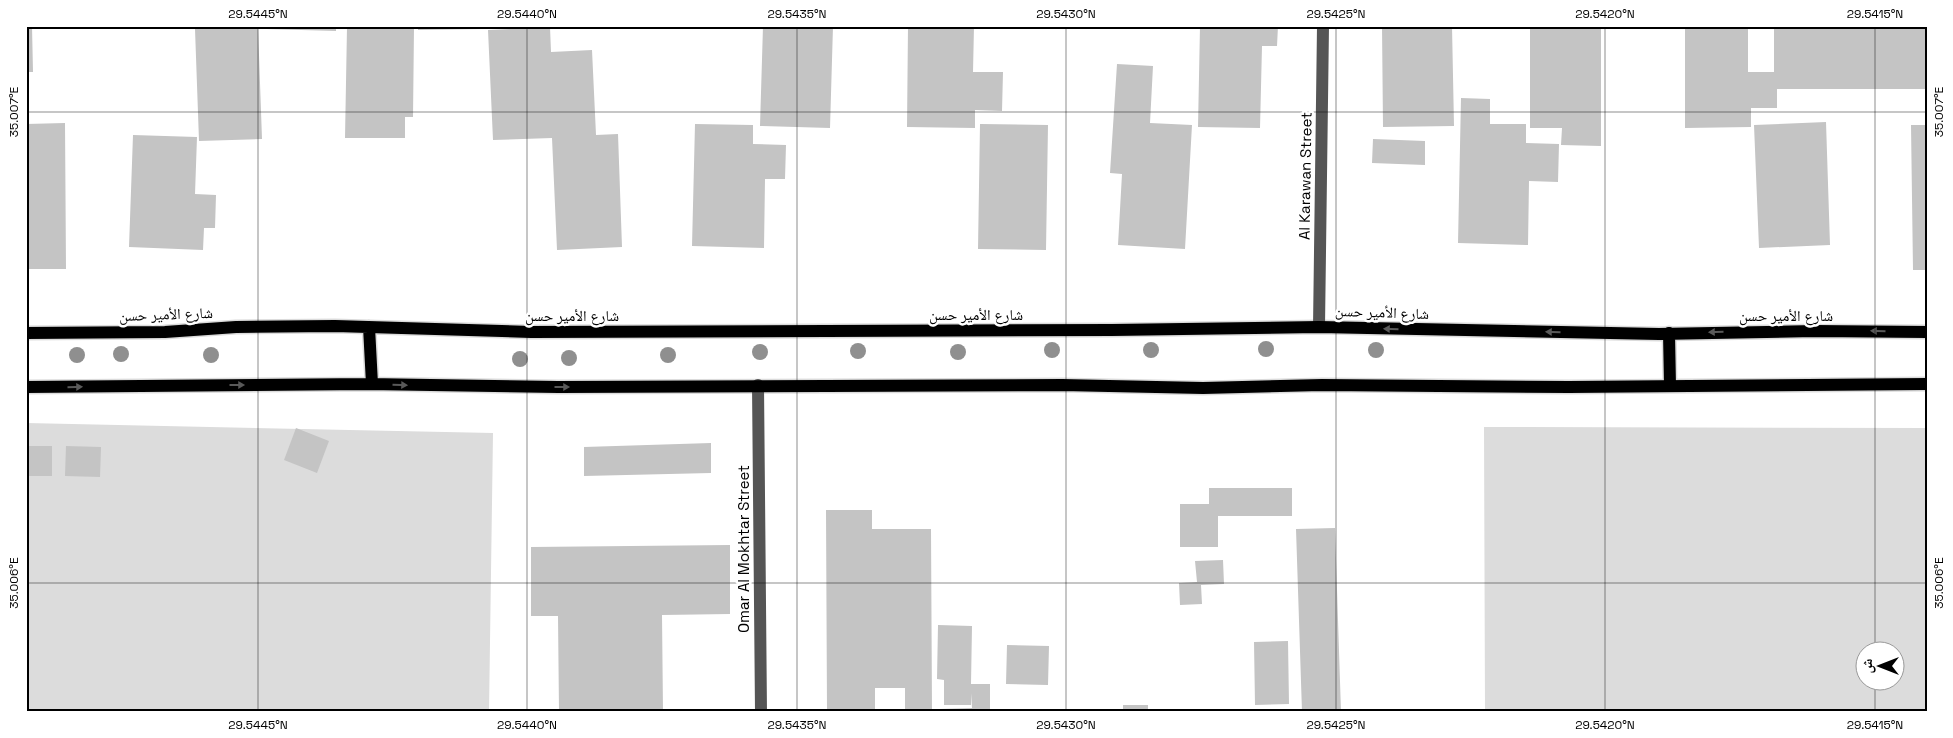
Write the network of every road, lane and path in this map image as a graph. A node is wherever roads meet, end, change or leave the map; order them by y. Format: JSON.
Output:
{"nodes":[{"id":1,"x":1323,"y":26,"type":"edge"},
{"id":2,"x":1320,"y":326,"type":"junction"},
{"id":3,"x":369,"y":328,"type":"junction"},
{"id":4,"x":1927,"y":332,"type":"edge"},
{"id":5,"x":26,"y":333,"type":"edge"},
{"id":6,"x":1669,"y":333,"type":"junction"},
{"id":7,"x":372,"y":384,"type":"junction"},
{"id":8,"x":1927,"y":384,"type":"edge"},
{"id":9,"x":758,"y":386,"type":"junction"},
{"id":10,"x":1670,"y":386,"type":"junction"},
{"id":11,"x":26,"y":387,"type":"edge"},
{"id":12,"x":761,"y":712,"type":"edge"}],
"edges":[{"from":1,"to":2,"type":"street","name":"Al Karawan Street"},
{"from":2,"to":3,"type":"main road","name":"شارع الأمير حسن"},
{"from":6,"to":2,"type":"main road","name":"شارع الأمير حسن","one_way":true},
{"from":3,"to":5,"type":"main road","name":"شارع الأمير حسن"},
{"from":3,"to":7,"type":"main road"},
{"from":4,"to":6,"type":"main road","name":"شارع الأمير حسن","one_way":true},
{"from":6,"to":10,"type":"main road"},
{"from":7,"to":9,"type":"main road","one_way":true},
{"from":11,"to":7,"type":"main road","one_way":true},
{"from":8,"to":10,"type":"main road"},
{"from":9,"to":10,"type":"main road"},
{"from":9,"to":12,"type":"street","name":"Omar Al Mokhtar Street"}]}
